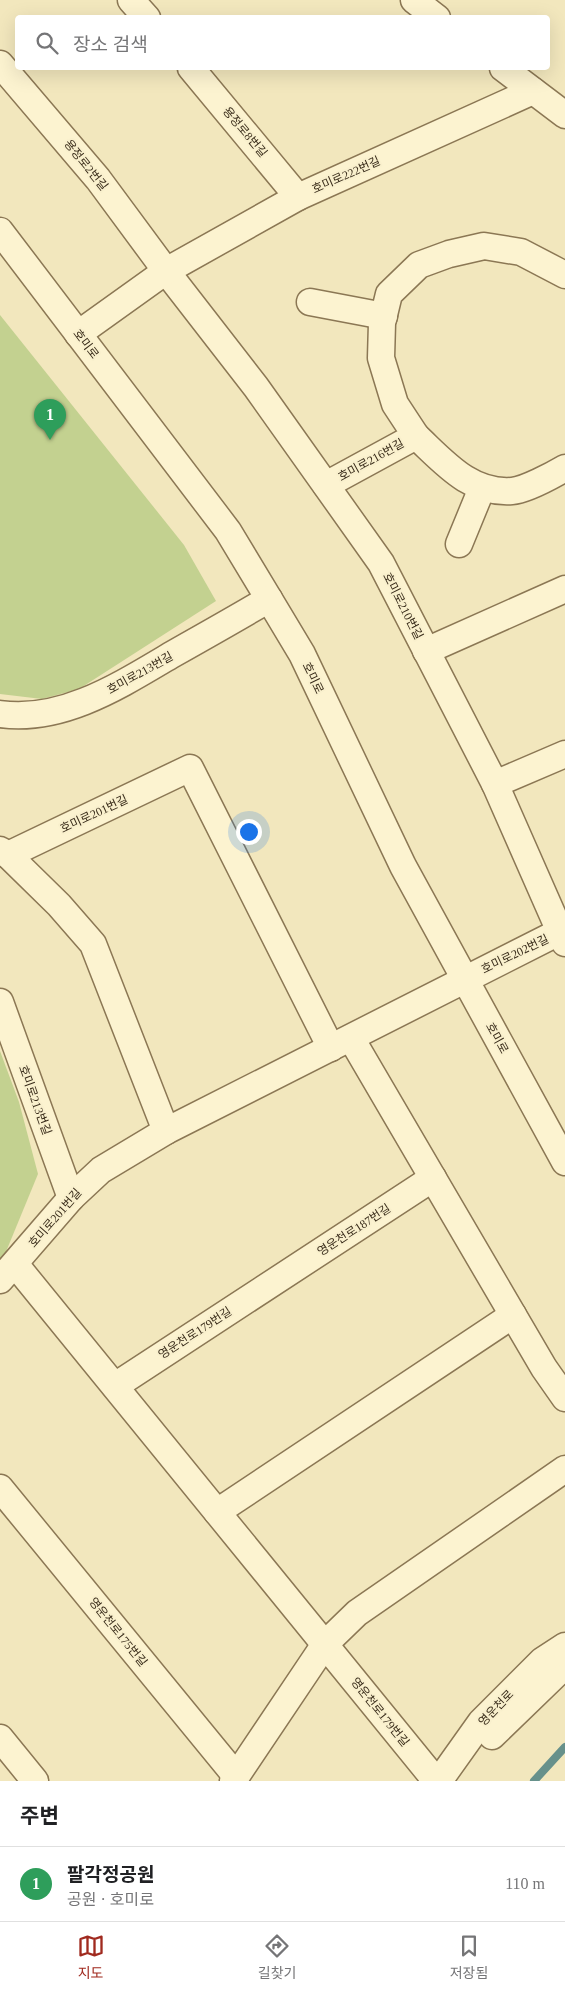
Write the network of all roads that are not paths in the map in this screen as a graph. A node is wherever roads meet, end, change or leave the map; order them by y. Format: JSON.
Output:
{"nodes":[{"id":1,"x":131,"y":0,"type":"edge"},
{"id":2,"x":414,"y":0,"type":"edge"},
{"id":3,"x":144,"y":15,"type":"edge"},
{"id":4,"x":433,"y":15,"type":"edge"},
{"id":5,"x":0,"y":64,"type":"edge"},
{"id":6,"x":193,"y":70,"type":"edge"},
{"id":7,"x":506,"y":70,"type":"edge"},
{"id":8,"x":533,"y":91,"type":"junction"},
{"id":9,"x":565,"y":115,"type":"edge"},
{"id":10,"x":298,"y":197,"type":"junction"},
{"id":11,"x":0,"y":231,"type":"edge"},
{"id":12,"x":166,"y":271,"type":"junction"},
{"id":13,"x":565,"y":275,"type":"edge"},
{"id":14,"x":310,"y":302,"type":"dead end"},
{"id":15,"x":384,"y":316,"type":"junction"},
{"id":16,"x":78,"y":334,"type":"junction"},
{"id":17,"x":416,"y":436,"type":"junction"},
{"id":18,"x":565,"y":468,"type":"edge"},
{"id":19,"x":326,"y":485,"type":"junction"},
{"id":20,"x":482,"y":488,"type":"junction"},
{"id":21,"x":459,"y":544,"type":"dead end"},
{"id":22,"x":565,"y":589,"type":"edge"},
{"id":23,"x":270,"y":599,"type":"junction"},
{"id":24,"x":426,"y":651,"type":"junction"},
{"id":25,"x":0,"y":714,"type":"edge"},
{"id":26,"x":565,"y":754,"type":"edge"},
{"id":27,"x":495,"y":784,"type":"junction"},
{"id":28,"x":4,"y":852,"type":"edge"},
{"id":29,"x":563,"y":935,"type":"edge"},
{"id":30,"x":464,"y":979,"type":"junction"},
{"id":31,"x":0,"y":1002,"type":"edge"},
{"id":32,"x":341,"y":1043,"type":"junction"},
{"id":33,"x":166,"y":1131,"type":"junction"},
{"id":34,"x":565,"y":1162,"type":"edge"},
{"id":35,"x":433,"y":1178,"type":"junction"},
{"id":36,"x":71,"y":1198,"type":"junction"},
{"id":37,"x":8,"y":1272,"type":"edge"},
{"id":38,"x":276,"y":1281,"type":"joint"},
{"id":39,"x":513,"y":1315,"type":"junction"},
{"id":40,"x":115,"y":1386,"type":"junction"},
{"id":41,"x":565,"y":1398,"type":"edge"},
{"id":42,"x":565,"y":1469,"type":"edge"},
{"id":43,"x":0,"y":1488,"type":"edge"},
{"id":44,"x":217,"y":1512,"type":"junction"},
{"id":45,"x":324,"y":1644,"type":"junction"},
{"id":46,"x":565,"y":1646,"type":"edge"},
{"id":47,"x":565,"y":1669,"type":"edge"},
{"id":48,"x":0,"y":1738,"type":"edge"},
{"id":49,"x":30,"y":1779,"type":"edge"},
{"id":50,"x":235,"y":1779,"type":"edge"},
{"id":51,"x":437,"y":1781,"type":"edge"},
{"id":52,"x":460,"y":1781,"type":"edge"}],
"edges":[{"from":1,"to":3,"type":"street"},
{"from":2,"to":4,"type":"street"},
{"from":5,"to":12,"type":"street","name":"용정로2번길"},
{"from":6,"to":10,"type":"street","name":"용정로8번길"},
{"from":7,"to":8,"type":"street"},
{"from":8,"to":9,"type":"street"},
{"from":8,"to":10,"type":"street","name":"호미로222번길"},
{"from":10,"to":12,"type":"street","name":"호미로222번길"},
{"from":11,"to":16,"type":"street","name":"호미로"},
{"from":12,"to":16,"type":"street","name":"호미로222번길"},
{"from":12,"to":19,"type":"street"},
{"from":13,"to":15,"type":"street","name":"호미로216번길"},
{"from":14,"to":15,"type":"street"},
{"from":15,"to":17,"type":"street","name":"호미로216번길"},
{"from":16,"to":23,"type":"street","name":"호미로"},
{"from":17,"to":19,"type":"street","name":"호미로216번길"},
{"from":17,"to":20,"type":"street","name":"호미로216번길"},
{"from":18,"to":20,"type":"street","name":"호미로216번길"},
{"from":19,"to":24,"type":"street","name":"호미로210번길"},
{"from":20,"to":21,"type":"street"},
{"from":22,"to":24,"type":"street","name":"호미로210번길"},
{"from":23,"to":25,"type":"street","name":"호미로213번길"},
{"from":23,"to":30,"type":"street","name":"호미로"},
{"from":24,"to":27,"type":"street"},
{"from":26,"to":27,"type":"street"},
{"from":27,"to":29,"type":"street"},
{"from":28,"to":32,"type":"street","name":"호미로201번길"},
{"from":28,"to":33,"type":"street","name":"호미로201번길"},
{"from":29,"to":30,"type":"street","name":"호미로202번길"},
{"from":30,"to":32,"type":"street","name":"호미로201번길"},
{"from":30,"to":34,"type":"street","name":"호미로"},
{"from":31,"to":36,"type":"street","name":"호미로213번길"},
{"from":32,"to":33,"type":"street","name":"호미로201번길"},
{"from":32,"to":35,"type":"street"},
{"from":33,"to":36,"type":"street","name":"호미로201번길"},
{"from":35,"to":38,"type":"street","name":"영운천로187번길"},
{"from":35,"to":39,"type":"street"},
{"from":36,"to":37,"type":"street","name":"호미로201번길"},
{"from":37,"to":40,"type":"street","name":"영운천로179번길"},
{"from":38,"to":40,"type":"street","name":"영운천로179번길"},
{"from":39,"to":41,"type":"street"},
{"from":39,"to":44,"type":"street"},
{"from":40,"to":44,"type":"street","name":"영운천로179번길"},
{"from":42,"to":45,"type":"street"},
{"from":43,"to":50,"type":"street","name":"영운천로175번길"},
{"from":44,"to":45,"type":"street","name":"영운천로179번길"},
{"from":45,"to":50,"type":"street"},
{"from":45,"to":51,"type":"street","name":"영운천로179번길"},
{"from":46,"to":51,"type":"street","name":"영운천로"},
{"from":47,"to":52,"type":"street"},
{"from":48,"to":49,"type":"street"}]}
